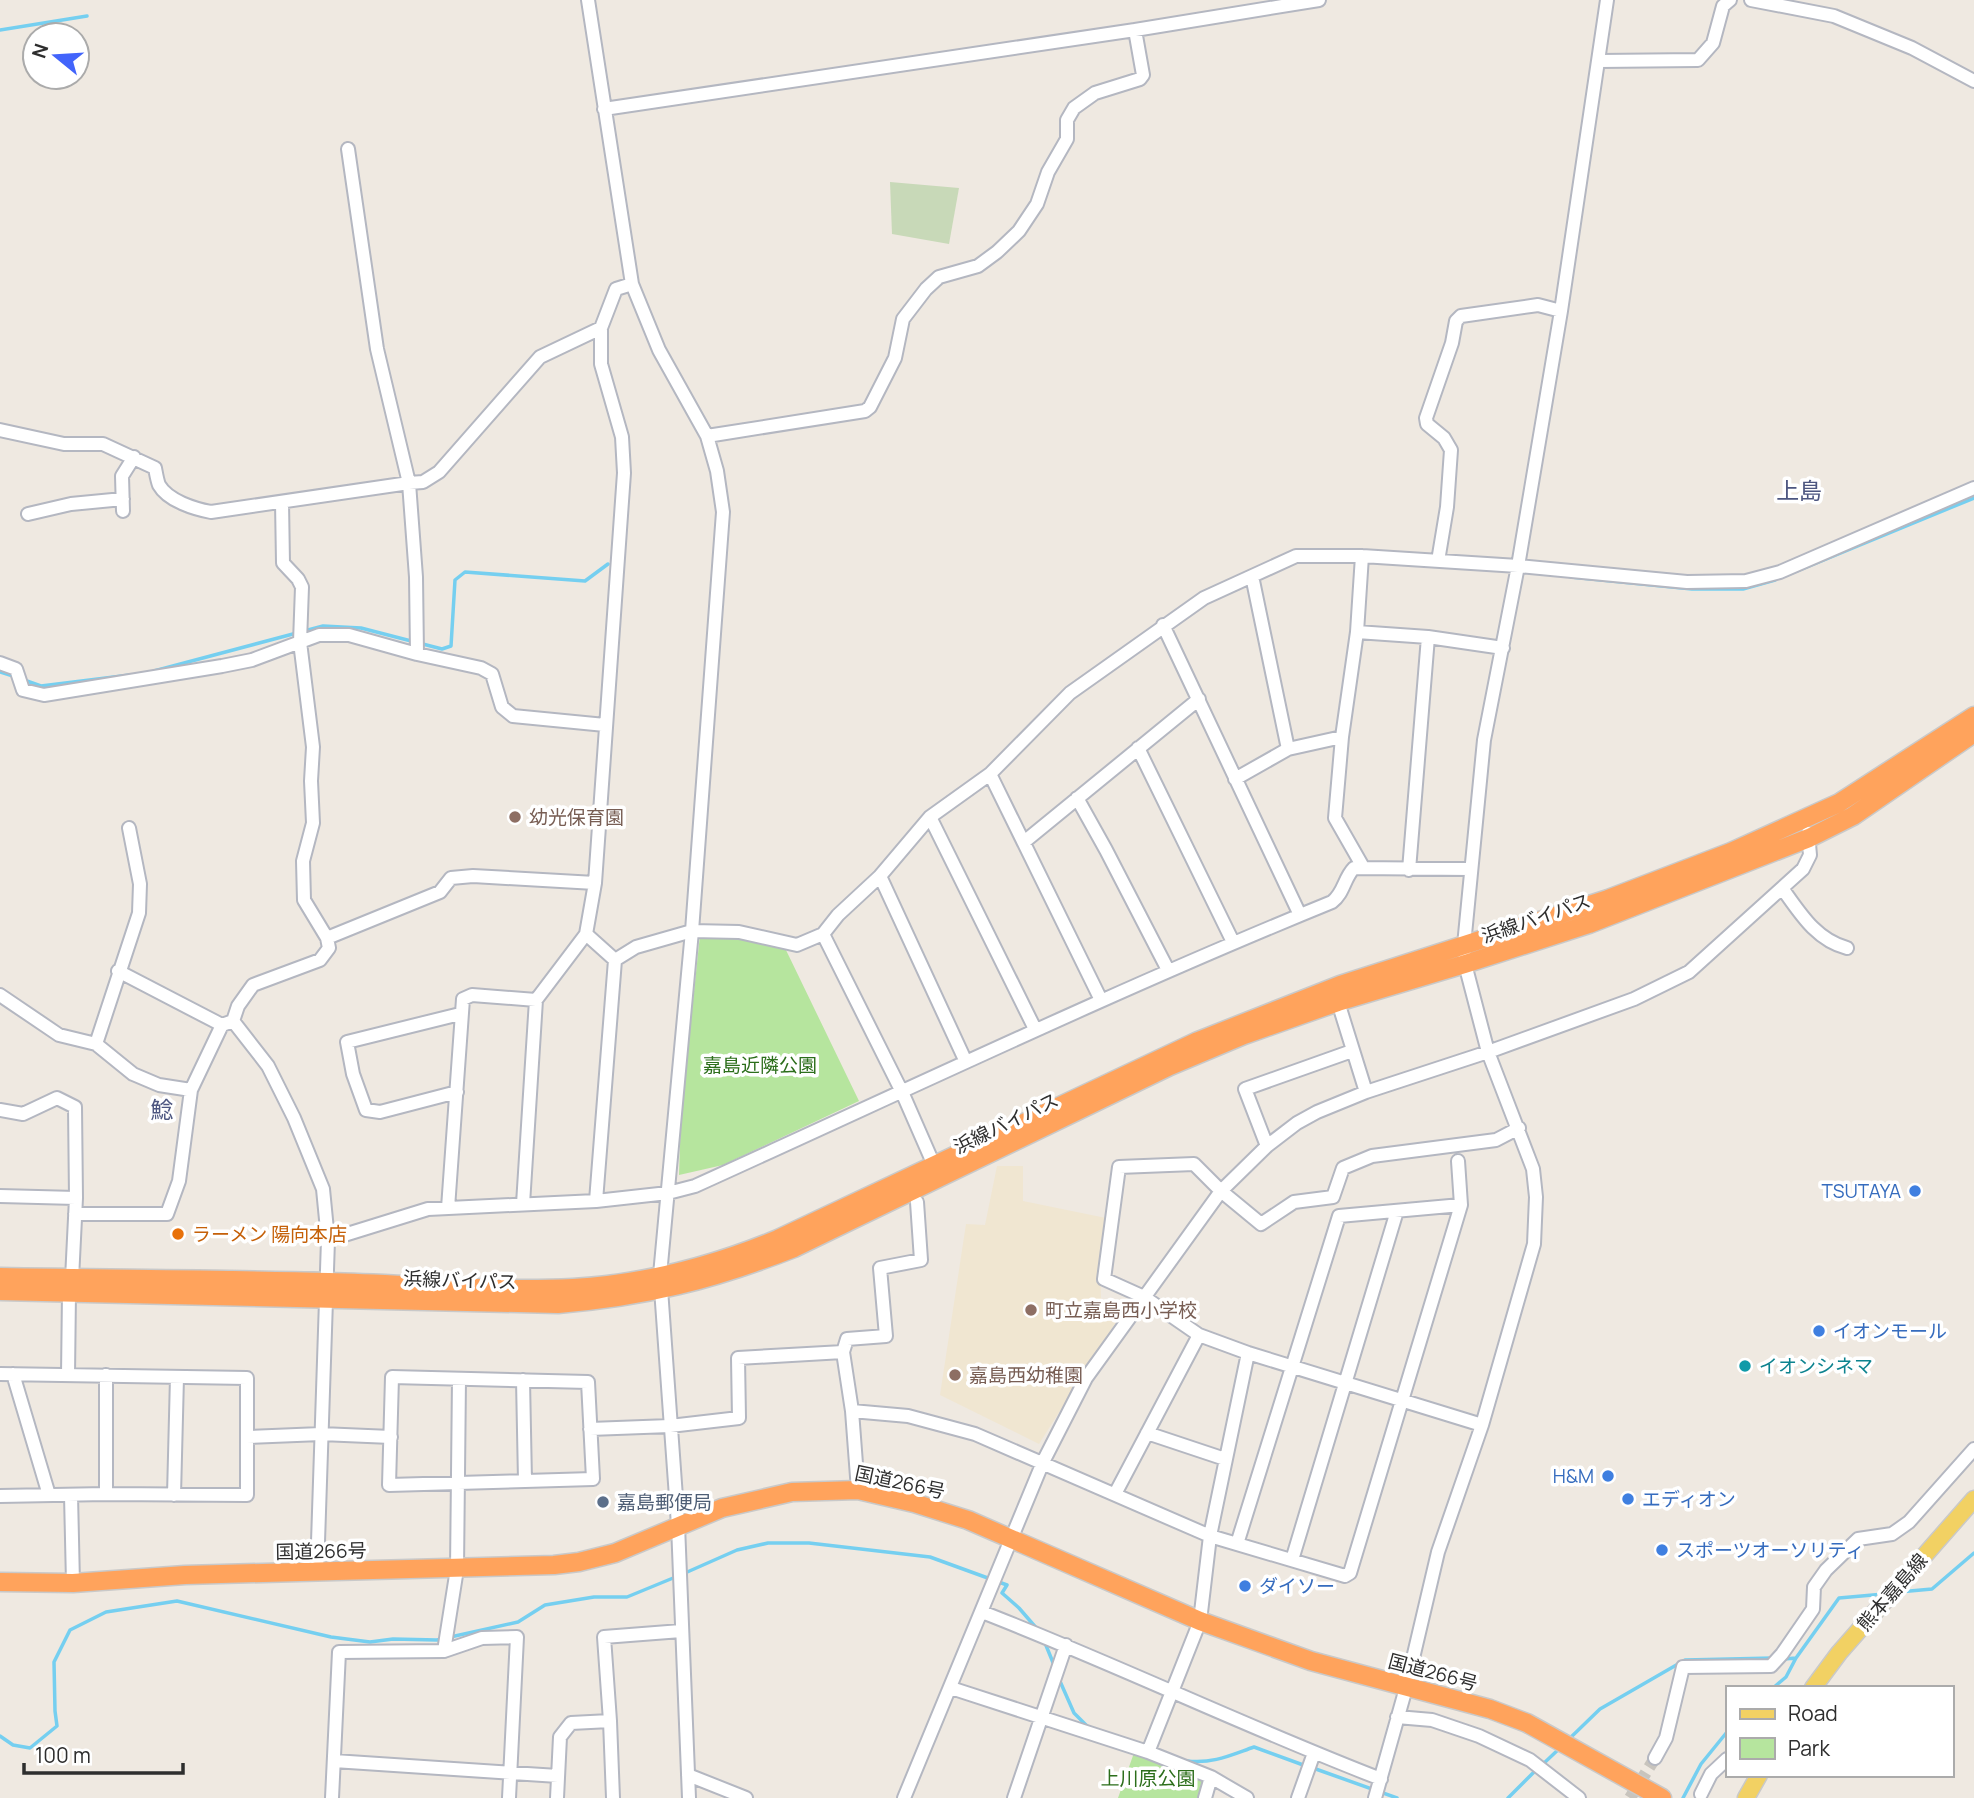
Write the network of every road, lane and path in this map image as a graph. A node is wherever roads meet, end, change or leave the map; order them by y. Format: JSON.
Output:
{"nodes":[{"id":1,"x":587,"y":0,"type":"edge"},
{"id":2,"x":1319,"y":0,"type":"edge"},
{"id":3,"x":1607,"y":0,"type":"edge"},
{"id":4,"x":1730,"y":0,"type":"edge"},
{"id":5,"x":1751,"y":0,"type":"edge"},
{"id":6,"x":1135,"y":30,"type":"junction"},
{"id":7,"x":1599,"y":61,"type":"junction"},
{"id":8,"x":1974,"y":81,"type":"edge"},
{"id":9,"x":604,"y":110,"type":"junction"},
{"id":10,"x":348,"y":149,"type":"dead end"},
{"id":11,"x":632,"y":284,"type":"junction"},
{"id":12,"x":1561,"y":311,"type":"junction"},
{"id":13,"x":601,"y":328,"type":"junction"},
{"id":14,"x":0,"y":429,"type":"edge"},
{"id":15,"x":707,"y":436,"type":"junction"},
{"id":16,"x":134,"y":457,"type":"junction"},
{"id":17,"x":409,"y":483,"type":"junction"},
{"id":18,"x":1974,"y":488,"type":"edge"},
{"id":19,"x":282,"y":502,"type":"junction"},
{"id":20,"x":28,"y":514,"type":"dead end"},
{"id":21,"x":1362,"y":556,"type":"junction"},
{"id":22,"x":1438,"y":561,"type":"junction"},
{"id":23,"x":1518,"y":566,"type":"junction"},
{"id":24,"x":1252,"y":576,"type":"junction"},
{"id":25,"x":1163,"y":625,"type":"junction"},
{"id":26,"x":1357,"y":632,"type":"junction"},
{"id":27,"x":1428,"y":637,"type":"junction"},
{"id":28,"x":300,"y":642,"type":"junction"},
{"id":29,"x":1503,"y":648,"type":"junction"},
{"id":30,"x":417,"y":654,"type":"junction"},
{"id":31,"x":0,"y":663,"type":"edge"},
{"id":32,"x":1199,"y":699,"type":"junction"},
{"id":33,"x":1974,"y":716,"type":"edge"},
{"id":34,"x":605,"y":725,"type":"junction"},
{"id":35,"x":1974,"y":733,"type":"edge"},
{"id":36,"x":1342,"y":737,"type":"junction"},
{"id":37,"x":1138,"y":748,"type":"junction"},
{"id":38,"x":1288,"y":749,"type":"junction"},
{"id":39,"x":990,"y":774,"type":"junction"},
{"id":40,"x":1235,"y":779,"type":"junction"},
{"id":41,"x":1077,"y":798,"type":"junction"},
{"id":42,"x":930,"y":817,"type":"junction"},
{"id":43,"x":1806,"y":819,"type":"junction"},
{"id":44,"x":129,"y":828,"type":"dead end"},
{"id":45,"x":1809,"y":838,"type":"junction"},
{"id":46,"x":1024,"y":842,"type":"junction"},
{"id":47,"x":1363,"y":867,"type":"junction"},
{"id":48,"x":1471,"y":869,"type":"junction"},
{"id":49,"x":1409,"y":870,"type":"junction"},
{"id":50,"x":880,"y":876,"type":"junction"},
{"id":51,"x":595,"y":883,"type":"junction"},
{"id":52,"x":1782,"y":888,"type":"junction"},
{"id":53,"x":1300,"y":915,"type":"junction"},
{"id":54,"x":692,"y":931,"type":"junction"},
{"id":55,"x":586,"y":934,"type":"junction"},
{"id":56,"x":823,"y":934,"type":"junction"},
{"id":57,"x":327,"y":938,"type":"junction"},
{"id":58,"x":1233,"y":942,"type":"junction"},
{"id":59,"x":1464,"y":945,"type":"junction"},
{"id":60,"x":1847,"y":948,"type":"dead end"},
{"id":61,"x":615,"y":960,"type":"junction"},
{"id":62,"x":1465,"y":964,"type":"junction"},
{"id":63,"x":1168,"y":970,"type":"junction"},
{"id":64,"x":118,"y":971,"type":"junction"},
{"id":65,"x":1339,"y":993,"type":"junction"},
{"id":66,"x":0,"y":995,"type":"edge"},
{"id":67,"x":537,"y":1000,"type":"junction"},
{"id":68,"x":1101,"y":1000,"type":"junction"},
{"id":69,"x":460,"y":1014,"type":"junction"},
{"id":70,"x":228,"y":1023,"type":"junction"},
{"id":71,"x":1035,"y":1029,"type":"junction"},
{"id":72,"x":96,"y":1044,"type":"junction"},
{"id":73,"x":1352,"y":1051,"type":"junction"},
{"id":74,"x":1488,"y":1052,"type":"junction"},
{"id":75,"x":966,"y":1062,"type":"junction"},
{"id":76,"x":191,"y":1090,"type":"junction"},
{"id":77,"x":457,"y":1092,"type":"junction"},
{"id":78,"x":901,"y":1092,"type":"junction"},
{"id":79,"x":1366,"y":1092,"type":"junction"},
{"id":80,"x":0,"y":1111,"type":"edge"},
{"id":81,"x":1518,"y":1128,"type":"junction"},
{"id":82,"x":1267,"y":1146,"type":"junction"},
{"id":83,"x":1458,"y":1161,"type":"dead end"},
{"id":84,"x":937,"y":1172,"type":"junction"},
{"id":85,"x":1221,"y":1191,"type":"junction"},
{"id":86,"x":668,"y":1193,"type":"junction"},
{"id":87,"x":0,"y":1196,"type":"edge"},
{"id":88,"x":76,"y":1198,"type":"junction"},
{"id":89,"x":596,"y":1201,"type":"junction"},
{"id":90,"x":917,"y":1202,"type":"dead end"},
{"id":91,"x":523,"y":1204,"type":"junction"},
{"id":92,"x":1461,"y":1205,"type":"junction"},
{"id":93,"x":448,"y":1208,"type":"junction"},
{"id":94,"x":1397,"y":1211,"type":"junction"},
{"id":95,"x":75,"y":1214,"type":"junction"},
{"id":96,"x":328,"y":1240,"type":"junction"},
{"id":97,"x":0,"y":1277,"type":"edge"},
{"id":98,"x":661,"y":1283,"type":"junction"},
{"id":99,"x":71,"y":1286,"type":"junction"},
{"id":100,"x":326,"y":1289,"type":"junction"},
{"id":101,"x":0,"y":1291,"type":"edge"},
{"id":102,"x":1144,"y":1297,"type":"junction"},
{"id":103,"x":1199,"y":1335,"type":"junction"},
{"id":104,"x":843,"y":1352,"type":"junction"},
{"id":105,"x":1248,"y":1353,"type":"junction"},
{"id":106,"x":1293,"y":1366,"type":"junction"},
{"id":107,"x":7,"y":1374,"type":"edge"},
{"id":108,"x":68,"y":1375,"type":"junction"},
{"id":109,"x":106,"y":1375,"type":"junction"},
{"id":110,"x":177,"y":1377,"type":"junction"},
{"id":111,"x":458,"y":1379,"type":"junction"},
{"id":112,"x":523,"y":1380,"type":"junction"},
{"id":113,"x":1347,"y":1383,"type":"junction"},
{"id":114,"x":1401,"y":1399,"type":"junction"},
{"id":115,"x":852,"y":1411,"type":"junction"},
{"id":116,"x":1482,"y":1425,"type":"junction"},
{"id":117,"x":670,"y":1426,"type":"junction"},
{"id":118,"x":590,"y":1429,"type":"junction"},
{"id":119,"x":1147,"y":1433,"type":"junction"},
{"id":120,"x":321,"y":1434,"type":"junction"},
{"id":121,"x":247,"y":1437,"type":"junction"},
{"id":122,"x":391,"y":1437,"type":"junction"},
{"id":123,"x":1974,"y":1449,"type":"edge"},
{"id":124,"x":1225,"y":1459,"type":"junction"},
{"id":125,"x":1043,"y":1462,"type":"junction"},
{"id":126,"x":525,"y":1481,"type":"junction"},
{"id":127,"x":457,"y":1484,"type":"junction"},
{"id":128,"x":858,"y":1490,"type":"junction"},
{"id":129,"x":106,"y":1494,"type":"junction"},
{"id":130,"x":174,"y":1494,"type":"junction"},
{"id":131,"x":1115,"y":1494,"type":"junction"},
{"id":132,"x":49,"y":1495,"type":"junction"},
{"id":133,"x":71,"y":1495,"type":"junction"},
{"id":134,"x":0,"y":1496,"type":"edge"},
{"id":135,"x":1974,"y":1499,"type":"edge"},
{"id":136,"x":678,"y":1525,"type":"junction"},
{"id":137,"x":1210,"y":1536,"type":"junction"},
{"id":138,"x":1012,"y":1538,"type":"junction"},
{"id":139,"x":1237,"y":1544,"type":"junction"},
{"id":140,"x":1292,"y":1560,"type":"junction"},
{"id":141,"x":457,"y":1569,"type":"junction"},
{"id":142,"x":317,"y":1572,"type":"junction"},
{"id":143,"x":0,"y":1582,"type":"edge"},
{"id":144,"x":73,"y":1583,"type":"junction"},
{"id":145,"x":982,"y":1612,"type":"junction"},
{"id":146,"x":1200,"y":1621,"type":"junction"},
{"id":147,"x":681,"y":1631,"type":"junction"},
{"id":148,"x":1066,"y":1644,"type":"junction"},
{"id":149,"x":444,"y":1651,"type":"junction"},
{"id":150,"x":1839,"y":1653,"type":"junction"},
{"id":151,"x":1804,"y":1686,"type":"edge"},
{"id":152,"x":1815,"y":1686,"type":"edge"},
{"id":153,"x":951,"y":1688,"type":"junction"},
{"id":154,"x":1406,"y":1688,"type":"junction"},
{"id":155,"x":1171,"y":1690,"type":"junction"},
{"id":156,"x":1397,"y":1717,"type":"junction"},
{"id":157,"x":1042,"y":1718,"type":"junction"},
{"id":158,"x":610,"y":1721,"type":"junction"},
{"id":159,"x":1148,"y":1752,"type":"junction"},
{"id":160,"x":1314,"y":1753,"type":"junction"},
{"id":161,"x":1655,"y":1758,"type":"tunnel mouth"},
{"id":162,"x":1726,"y":1760,"type":"edge"},
{"id":163,"x":334,"y":1761,"type":"junction"},
{"id":164,"x":511,"y":1774,"type":"junction"},
{"id":165,"x":688,"y":1775,"type":"junction"},
{"id":166,"x":558,"y":1776,"type":"junction"},
{"id":167,"x":1211,"y":1777,"type":"junction"},
{"id":168,"x":1758,"y":1777,"type":"edge"},
{"id":169,"x":1381,"y":1779,"type":"junction"},
{"id":170,"x":1701,"y":1794,"type":"dead end"},
{"id":171,"x":332,"y":1798,"type":"edge"},
{"id":172,"x":509,"y":1798,"type":"edge"},
{"id":173,"x":557,"y":1798,"type":"edge"},
{"id":174,"x":613,"y":1798,"type":"edge"},
{"id":175,"x":689,"y":1798,"type":"edge"},
{"id":176,"x":746,"y":1798,"type":"edge"},
{"id":177,"x":904,"y":1798,"type":"edge"},
{"id":178,"x":1014,"y":1798,"type":"edge"},
{"id":179,"x":1205,"y":1798,"type":"edge"},
{"id":180,"x":1247,"y":1798,"type":"edge"},
{"id":181,"x":1298,"y":1798,"type":"edge"},
{"id":182,"x":1375,"y":1798,"type":"edge"},
{"id":183,"x":1579,"y":1798,"type":"edge"},
{"id":184,"x":1662,"y":1798,"type":"edge"},
{"id":185,"x":1746,"y":1798,"type":"edge"}],
"edges":[{"from":1,"to":9,"type":"street"},
{"from":2,"to":6,"type":"street"},
{"from":3,"to":7,"type":"street"},
{"from":4,"to":7,"type":"street"},
{"from":5,"to":8,"type":"street"},
{"from":6,"to":9,"type":"street"},
{"from":6,"to":15,"type":"street"},
{"from":7,"to":12,"type":"street"},
{"from":9,"to":11,"type":"street"},
{"from":10,"to":17,"type":"street"},
{"from":11,"to":13,"type":"street"},
{"from":11,"to":15,"type":"street"},
{"from":12,"to":22,"type":"street"},
{"from":12,"to":23,"type":"street"},
{"from":13,"to":17,"type":"street"},
{"from":13,"to":34,"type":"street"},
{"from":14,"to":16,"type":"street"},
{"from":15,"to":54,"type":"street"},
{"from":16,"to":19,"type":"street"},
{"from":16,"to":20,"type":"street"},
{"from":17,"to":19,"type":"street"},
{"from":17,"to":30,"type":"street"},
{"from":18,"to":23,"type":"street"},
{"from":19,"to":28,"type":"street"},
{"from":21,"to":22,"type":"street"},
{"from":21,"to":24,"type":"street"},
{"from":21,"to":26,"type":"street"},
{"from":22,"to":23,"type":"street"},
{"from":23,"to":29,"type":"street"},
{"from":24,"to":25,"type":"street"},
{"from":24,"to":38,"type":"street"},
{"from":25,"to":32,"type":"street"},
{"from":25,"to":39,"type":"street"},
{"from":26,"to":27,"type":"street"},
{"from":26,"to":36,"type":"street"},
{"from":27,"to":29,"type":"street"},
{"from":27,"to":49,"type":"street"},
{"from":28,"to":30,"type":"street"},
{"from":28,"to":31,"type":"street"},
{"from":28,"to":57,"type":"street"},
{"from":29,"to":48,"type":"street"},
{"from":30,"to":34,"type":"street"},
{"from":32,"to":37,"type":"street"},
{"from":32,"to":40,"type":"street"},
{"from":33,"to":43,"type":"highway","name":"浜線バイパス"},
{"from":34,"to":51,"type":"street"},
{"from":35,"to":45,"type":"highway","name":"浜線バイパス"},
{"from":36,"to":38,"type":"street"},
{"from":36,"to":47,"type":"street"},
{"from":37,"to":41,"type":"street"},
{"from":37,"to":58,"type":"street"},
{"from":38,"to":40,"type":"street"},
{"from":39,"to":42,"type":"street"},
{"from":39,"to":46,"type":"street"},
{"from":40,"to":53,"type":"street"},
{"from":41,"to":46,"type":"street"},
{"from":41,"to":63,"type":"street"},
{"from":42,"to":50,"type":"street"},
{"from":42,"to":71,"type":"street"},
{"from":43,"to":45,"type":"street"},
{"from":43,"to":59,"type":"highway","name":"浜線バイパス"},
{"from":44,"to":64,"type":"street"},
{"from":45,"to":52,"type":"street"},
{"from":45,"to":62,"type":"highway","name":"浜線バイパス"},
{"from":46,"to":68,"type":"street"},
{"from":47,"to":49,"type":"street"},
{"from":47,"to":53,"type":"street"},
{"from":48,"to":49,"type":"street"},
{"from":48,"to":59,"type":"street"},
{"from":50,"to":56,"type":"street"},
{"from":50,"to":75,"type":"street"},
{"from":51,"to":55,"type":"street"},
{"from":51,"to":57,"type":"street"},
{"from":52,"to":60,"type":"street"},
{"from":52,"to":74,"type":"street"},
{"from":53,"to":58,"type":"street"},
{"from":54,"to":56,"type":"street"},
{"from":54,"to":61,"type":"street"},
{"from":54,"to":86,"type":"street"},
{"from":55,"to":61,"type":"street"},
{"from":55,"to":67,"type":"street"},
{"from":56,"to":78,"type":"street"},
{"from":57,"to":70,"type":"street"},
{"from":58,"to":63,"type":"street"},
{"from":59,"to":62,"type":"street"},
{"from":59,"to":65,"type":"highway","name":"浜線バイパス"},
{"from":61,"to":89,"type":"street"},
{"from":62,"to":65,"type":"highway","name":"浜線バイパス"},
{"from":62,"to":74,"type":"street"},
{"from":63,"to":68,"type":"street"},
{"from":64,"to":70,"type":"street"},
{"from":64,"to":72,"type":"street"},
{"from":65,"to":73,"type":"street"},
{"from":65,"to":84,"type":"highway","name":"浜線バイパス"},
{"from":66,"to":72,"type":"street"},
{"from":67,"to":69,"type":"street"},
{"from":67,"to":91,"type":"street"},
{"from":68,"to":71,"type":"street"},
{"from":69,"to":77,"type":"street"},
{"from":69,"to":77,"type":"street"},
{"from":70,"to":76,"type":"street"},
{"from":70,"to":96,"type":"street"},
{"from":71,"to":75,"type":"street"},
{"from":72,"to":76,"type":"street"},
{"from":73,"to":79,"type":"street"},
{"from":73,"to":82,"type":"street"},
{"from":74,"to":79,"type":"street"},
{"from":74,"to":81,"type":"street"},
{"from":75,"to":78,"type":"street"},
{"from":76,"to":95,"type":"street"},
{"from":77,"to":93,"type":"street"},
{"from":78,"to":84,"type":"street"},
{"from":78,"to":86,"type":"street"},
{"from":79,"to":82,"type":"street"},
{"from":80,"to":88,"type":"street"},
{"from":81,"to":85,"type":"street"},
{"from":81,"to":116,"type":"street"},
{"from":82,"to":85,"type":"street"},
{"from":83,"to":92,"type":"street"},
{"from":84,"to":98,"type":"highway","name":"浜線バイパス"},
{"from":85,"to":102,"type":"street"},
{"from":85,"to":102,"type":"street"},
{"from":86,"to":89,"type":"street"},
{"from":86,"to":98,"type":"street"},
{"from":87,"to":88,"type":"street"},
{"from":88,"to":95,"type":"street"},
{"from":89,"to":91,"type":"street"},
{"from":90,"to":104,"type":"street"},
{"from":91,"to":93,"type":"street"},
{"from":92,"to":94,"type":"street"},
{"from":92,"to":114,"type":"street"},
{"from":93,"to":96,"type":"street"},
{"from":94,"to":106,"type":"street"},
{"from":94,"to":113,"type":"street"},
{"from":95,"to":99,"type":"street"},
{"from":96,"to":100,"type":"street"},
{"from":97,"to":99,"type":"highway","name":"浜線バイパス"},
{"from":98,"to":100,"type":"highway","name":"浜線バイパス"},
{"from":98,"to":117,"type":"street"},
{"from":99,"to":100,"type":"highway","name":"浜線バイパス"},
{"from":99,"to":101,"type":"highway","name":"浜線バイパス"},
{"from":99,"to":108,"type":"street"},
{"from":100,"to":120,"type":"street"},
{"from":102,"to":103,"type":"street"},
{"from":102,"to":125,"type":"street"},
{"from":103,"to":105,"type":"street"},
{"from":103,"to":119,"type":"street"},
{"from":104,"to":115,"type":"street"},
{"from":104,"to":117,"type":"street"},
{"from":105,"to":106,"type":"street"},
{"from":105,"to":124,"type":"street"},
{"from":106,"to":113,"type":"street"},
{"from":106,"to":139,"type":"street"},
{"from":107,"to":108,"type":"street"},
{"from":107,"to":132,"type":"street"},
{"from":108,"to":109,"type":"street"},
{"from":109,"to":110,"type":"street"},
{"from":109,"to":129,"type":"street"},
{"from":110,"to":121,"type":"street"},
{"from":110,"to":130,"type":"street"},
{"from":111,"to":112,"type":"street"},
{"from":111,"to":122,"type":"street"},
{"from":111,"to":127,"type":"street"},
{"from":112,"to":118,"type":"street"},
{"from":112,"to":126,"type":"street"},
{"from":113,"to":114,"type":"street"},
{"from":113,"to":140,"type":"street"},
{"from":114,"to":116,"type":"street"},
{"from":114,"to":140,"type":"street"},
{"from":115,"to":125,"type":"street"},
{"from":115,"to":128,"type":"street"},
{"from":116,"to":154,"type":"street"},
{"from":117,"to":118,"type":"street"},
{"from":117,"to":136,"type":"street"},
{"from":118,"to":126,"type":"street"},
{"from":119,"to":124,"type":"street"},
{"from":119,"to":131,"type":"street"},
{"from":120,"to":121,"type":"street"},
{"from":120,"to":122,"type":"street"},
{"from":120,"to":142,"type":"street"},
{"from":121,"to":130,"type":"street"},
{"from":122,"to":127,"type":"street"},
{"from":123,"to":161,"type":"street"},
{"from":124,"to":137,"type":"street"},
{"from":125,"to":131,"type":"street"},
{"from":125,"to":138,"type":"street"},
{"from":126,"to":127,"type":"street"},
{"from":127,"to":141,"type":"street"},
{"from":128,"to":136,"type":"highway","name":"国道266号"},
{"from":128,"to":138,"type":"highway","name":"国道266号"},
{"from":129,"to":130,"type":"street"},
{"from":129,"to":133,"type":"street"},
{"from":131,"to":137,"type":"street"},
{"from":132,"to":133,"type":"street"},
{"from":132,"to":134,"type":"street"},
{"from":133,"to":144,"type":"street"},
{"from":135,"to":150,"type":"main road","name":"熊本嘉島線"},
{"from":136,"to":141,"type":"highway","name":"国道266号"},
{"from":136,"to":147,"type":"street"},
{"from":137,"to":139,"type":"street"},
{"from":137,"to":146,"type":"street"},
{"from":138,"to":145,"type":"street"},
{"from":138,"to":146,"type":"highway","name":"国道266号"},
{"from":139,"to":140,"type":"street"},
{"from":141,"to":142,"type":"highway","name":"国道266号"},
{"from":141,"to":149,"type":"street"},
{"from":142,"to":144,"type":"highway","name":"国道266号"},
{"from":143,"to":144,"type":"highway","name":"国道266号"},
{"from":145,"to":148,"type":"street"},
{"from":145,"to":153,"type":"street"},
{"from":146,"to":154,"type":"highway","name":"国道266号"},
{"from":146,"to":155,"type":"street"},
{"from":147,"to":158,"type":"street"},
{"from":147,"to":165,"type":"street"},
{"from":148,"to":155,"type":"street"},
{"from":148,"to":157,"type":"street"},
{"from":149,"to":163,"type":"street"},
{"from":149,"to":164,"type":"street"},
{"from":150,"to":151,"type":"street"},
{"from":150,"to":152,"type":"main road","name":"熊本嘉島線"},
{"from":153,"to":157,"type":"street"},
{"from":153,"to":177,"type":"street"},
{"from":154,"to":156,"type":"street"},
{"from":154,"to":184,"type":"highway","name":"国道266号"},
{"from":155,"to":159,"type":"street"},
{"from":155,"to":160,"type":"street"},
{"from":156,"to":169,"type":"street"},
{"from":156,"to":183,"type":"street"},
{"from":157,"to":159,"type":"street"},
{"from":157,"to":178,"type":"street"},
{"from":158,"to":166,"type":"street"},
{"from":158,"to":174,"type":"street"},
{"from":159,"to":167,"type":"street"},
{"from":160,"to":169,"type":"street"},
{"from":160,"to":181,"type":"street"},
{"from":162,"to":170,"type":"street"},
{"from":163,"to":164,"type":"street"},
{"from":163,"to":171,"type":"street"},
{"from":164,"to":166,"type":"street"},
{"from":164,"to":172,"type":"street"},
{"from":165,"to":175,"type":"street"},
{"from":165,"to":176,"type":"street"},
{"from":166,"to":173,"type":"street"},
{"from":167,"to":179,"type":"street"},
{"from":167,"to":180,"type":"street"},
{"from":168,"to":185,"type":"main road"},
{"from":169,"to":182,"type":"street"}]}
